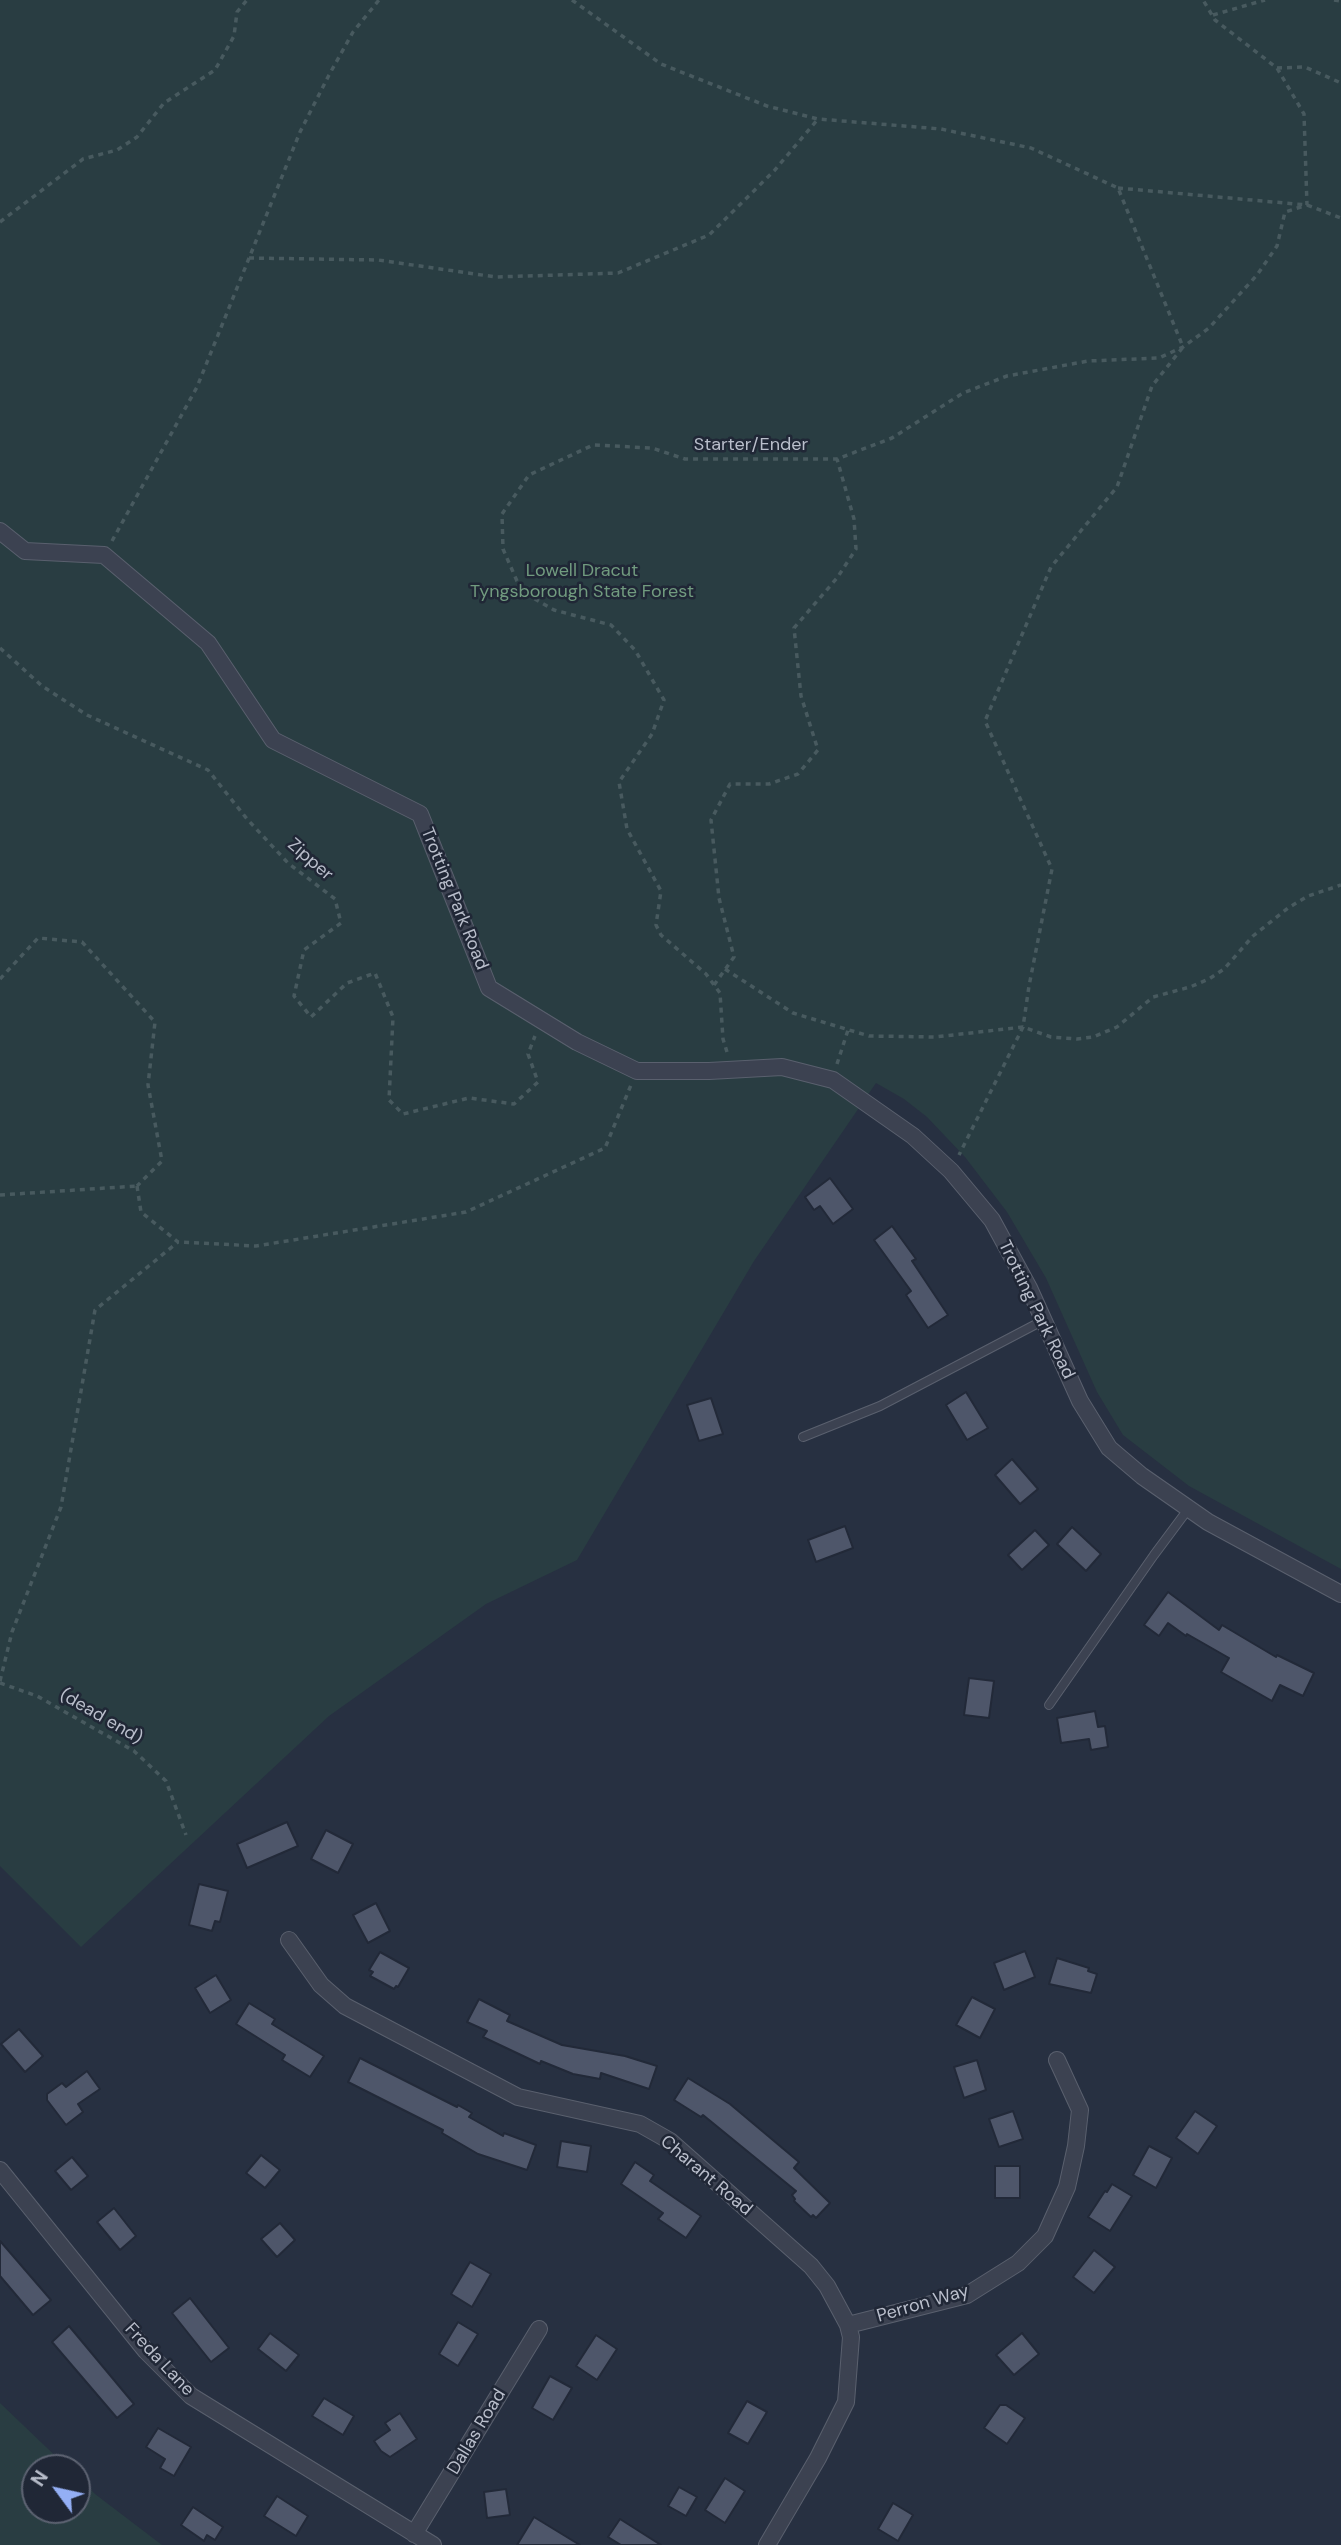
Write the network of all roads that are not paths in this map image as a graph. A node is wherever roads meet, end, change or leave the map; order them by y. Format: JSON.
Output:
{"nodes":[{"id":1,"x":0,"y":531,"type":"edge"},
{"id":2,"x":1044,"y":1320,"type":"junction"},
{"id":3,"x":803,"y":1437,"type":"dead end"},
{"id":4,"x":1189,"y":1508,"type":"junction"},
{"id":5,"x":1341,"y":1594,"type":"edge"},
{"id":6,"x":1049,"y":1704,"type":"dead end"},
{"id":7,"x":289,"y":1940,"type":"dead end"},
{"id":8,"x":1057,"y":2060,"type":"dead end"},
{"id":9,"x":0,"y":2170,"type":"edge"},
{"id":10,"x":848,"y":2325,"type":"junction"},
{"id":11,"x":539,"y":2329,"type":"dead end"},
{"id":12,"x":414,"y":2534,"type":"junction"},
{"id":13,"x":433,"y":2545,"type":"edge"},
{"id":14,"x":766,"y":2545,"type":"edge"}],
"edges":[{"from":1,"to":2,"type":"street","name":"Trotting Park Road"},
{"from":2,"to":3,"type":"lane"},
{"from":2,"to":4,"type":"street","name":"Trotting Park Road"},
{"from":4,"to":5,"type":"street","name":"Trotting Park Road"},
{"from":4,"to":6,"type":"lane"},
{"from":7,"to":10,"type":"street","name":"Charant Road"},
{"from":8,"to":10,"type":"street","name":"Perron Way"},
{"from":9,"to":12,"type":"street","name":"Freda Lane"},
{"from":10,"to":14,"type":"street","name":"Charant Road"},
{"from":11,"to":12,"type":"street","name":"Dallas Road"},
{"from":12,"to":13,"type":"street","name":"Freda Lane"}]}
